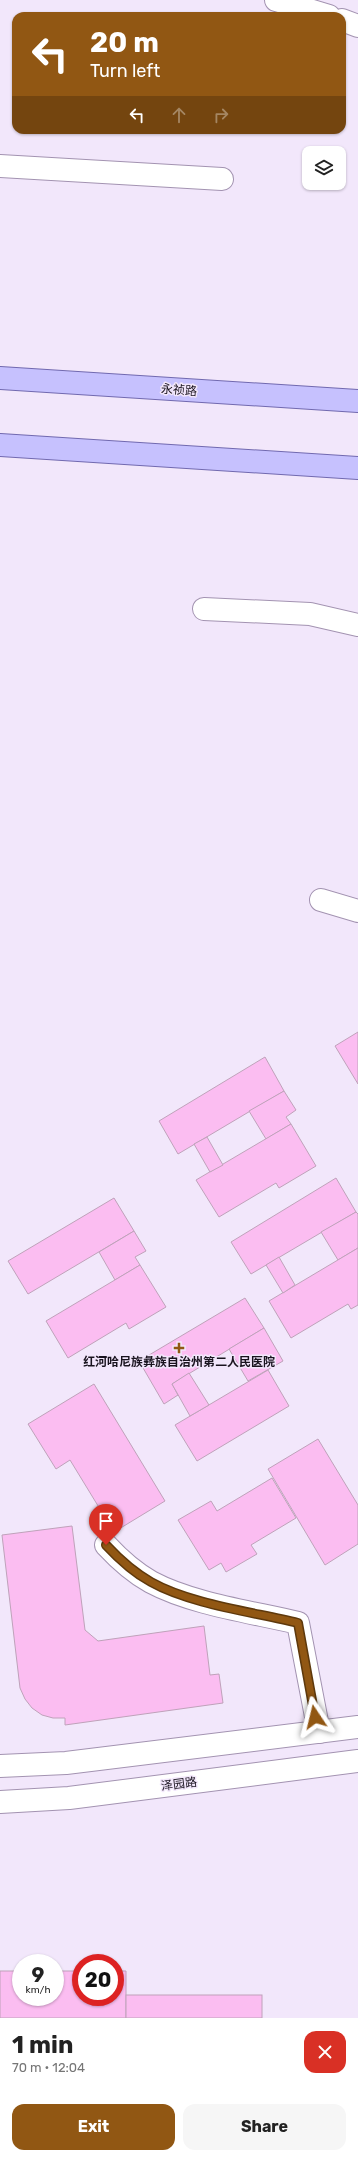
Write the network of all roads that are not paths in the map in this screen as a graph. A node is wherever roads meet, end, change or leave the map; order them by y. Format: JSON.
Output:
{"nodes":[{"id":1,"x":276,"y":0,"type":"edge"},
{"id":2,"x":316,"y":12,"type":"edge"},
{"id":3,"x":346,"y":22,"type":"edge"},
{"id":4,"x":358,"y":26,"type":"edge"},
{"id":5,"x":0,"y":166,"type":"edge"},
{"id":6,"x":222,"y":179,"type":"dead end"},
{"id":7,"x":0,"y":378,"type":"edge"},
{"id":8,"x":358,"y":402,"type":"edge"},
{"id":9,"x":0,"y":445,"type":"edge"},
{"id":10,"x":358,"y":468,"type":"edge"},
{"id":11,"x":204,"y":609,"type":"dead end"},
{"id":12,"x":358,"y":625,"type":"edge"},
{"id":13,"x":321,"y":900,"type":"dead end"},
{"id":14,"x":358,"y":911,"type":"edge"},
{"id":15,"x":106,"y":1545,"type":"dead end"},
{"id":16,"x":358,"y":1727,"type":"edge"},
{"id":17,"x":319,"y":1732,"type":"junction"},
{"id":18,"x":358,"y":1761,"type":"edge"},
{"id":19,"x":0,"y":1766,"type":"edge"},
{"id":20,"x":0,"y":1802,"type":"edge"}],
"edges":[{"from":1,"to":2,"type":"street"},
{"from":3,"to":4,"type":"street"},
{"from":5,"to":6,"type":"street"},
{"from":7,"to":8,"type":"main road","name":"永祯路"},
{"from":9,"to":10,"type":"main road"},
{"from":11,"to":12,"type":"street"},
{"from":13,"to":14,"type":"street"},
{"from":15,"to":17,"type":"street"},
{"from":16,"to":17,"type":"street"},
{"from":17,"to":19,"type":"street"},
{"from":18,"to":20,"type":"street","name":"泽园路"}]}
